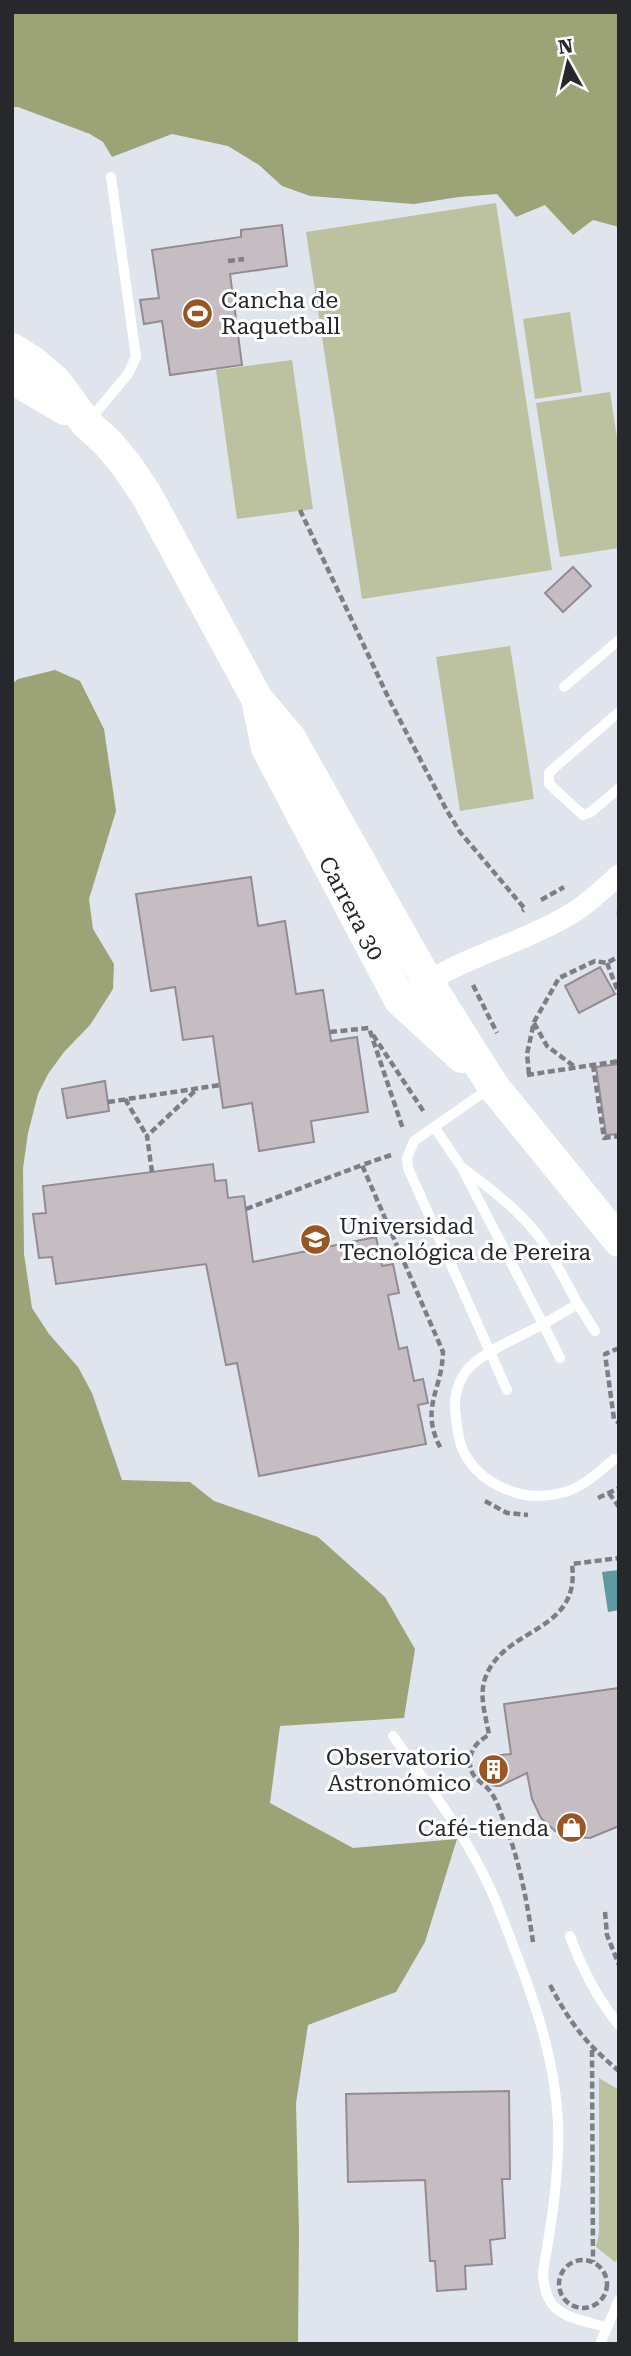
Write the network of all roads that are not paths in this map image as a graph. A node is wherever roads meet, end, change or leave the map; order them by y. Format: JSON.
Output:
{"nodes":[{"id":1,"x":111,"y":177,"type":"dead end"},
{"id":2,"x":12,"y":349,"type":"edge"},
{"id":3,"x":12,"y":378,"type":"edge"},
{"id":4,"x":87,"y":424,"type":"junction"},
{"id":5,"x":619,"y":640,"type":"edge"},
{"id":6,"x":564,"y":687,"type":"dead end"},
{"id":7,"x":257,"y":699,"type":"junction"},
{"id":8,"x":619,"y":712,"type":"edge"},
{"id":9,"x":619,"y":788,"type":"edge"},
{"id":10,"x":619,"y":874,"type":"edge"},
{"id":11,"x":428,"y":981,"type":"junction"},
{"id":12,"x":400,"y":1000,"type":"junction"},
{"id":13,"x":493,"y":1086,"type":"junction"},
{"id":14,"x":435,"y":1128,"type":"junction"},
{"id":15,"x":462,"y":1168,"type":"junction"},
{"id":16,"x":619,"y":1241,"type":"edge"},
{"id":17,"x":578,"y":1304,"type":"junction"},
{"id":18,"x":543,"y":1324,"type":"junction"},
{"id":19,"x":595,"y":1331,"type":"dead end"},
{"id":20,"x":490,"y":1354,"type":"junction"},
{"id":21,"x":560,"y":1358,"type":"dead end"},
{"id":22,"x":507,"y":1390,"type":"dead end"},
{"id":23,"x":614,"y":1459,"type":"dead end"},
{"id":24,"x":393,"y":1735,"type":"dead end"},
{"id":25,"x":570,"y":1936,"type":"dead end"},
{"id":26,"x":619,"y":2025,"type":"edge"},
{"id":27,"x":619,"y":2300,"type":"edge"},
{"id":28,"x":605,"y":2328,"type":"junction"},
{"id":29,"x":600,"y":2344,"type":"edge"}],
"edges":[{"from":1,"to":4,"type":"lane"},
{"from":2,"to":4,"type":"street","name":"Carrera 30"},
{"from":3,"to":4,"type":"street","name":"Carrera 30"},
{"from":4,"to":7,"type":"street","name":"Carrera 30"},
{"from":5,"to":6,"type":"lane"},
{"from":7,"to":11,"type":"street","name":"Carrera 30"},
{"from":7,"to":12,"type":"street","name":"Carrera 30"},
{"from":8,"to":9,"type":"lane"},
{"from":10,"to":11,"type":"street"},
{"from":11,"to":12,"type":"street"},
{"from":11,"to":13,"type":"street","name":"Carrera 30"},
{"from":12,"to":13,"type":"street","name":"Carrera 30"},
{"from":13,"to":14,"type":"lane"},
{"from":13,"to":16,"type":"street","name":"Carrera 30"},
{"from":14,"to":15,"type":"lane"},
{"from":14,"to":20,"type":"lane"},
{"from":15,"to":17,"type":"lane"},
{"from":15,"to":18,"type":"lane"},
{"from":17,"to":18,"type":"lane"},
{"from":17,"to":19,"type":"lane"},
{"from":18,"to":20,"type":"lane"},
{"from":18,"to":21,"type":"lane"},
{"from":20,"to":22,"type":"lane"},
{"from":20,"to":23,"type":"lane"},
{"from":24,"to":28,"type":"lane"},
{"from":25,"to":26,"type":"lane"},
{"from":27,"to":28,"type":"lane"},
{"from":28,"to":29,"type":"lane"}]}
